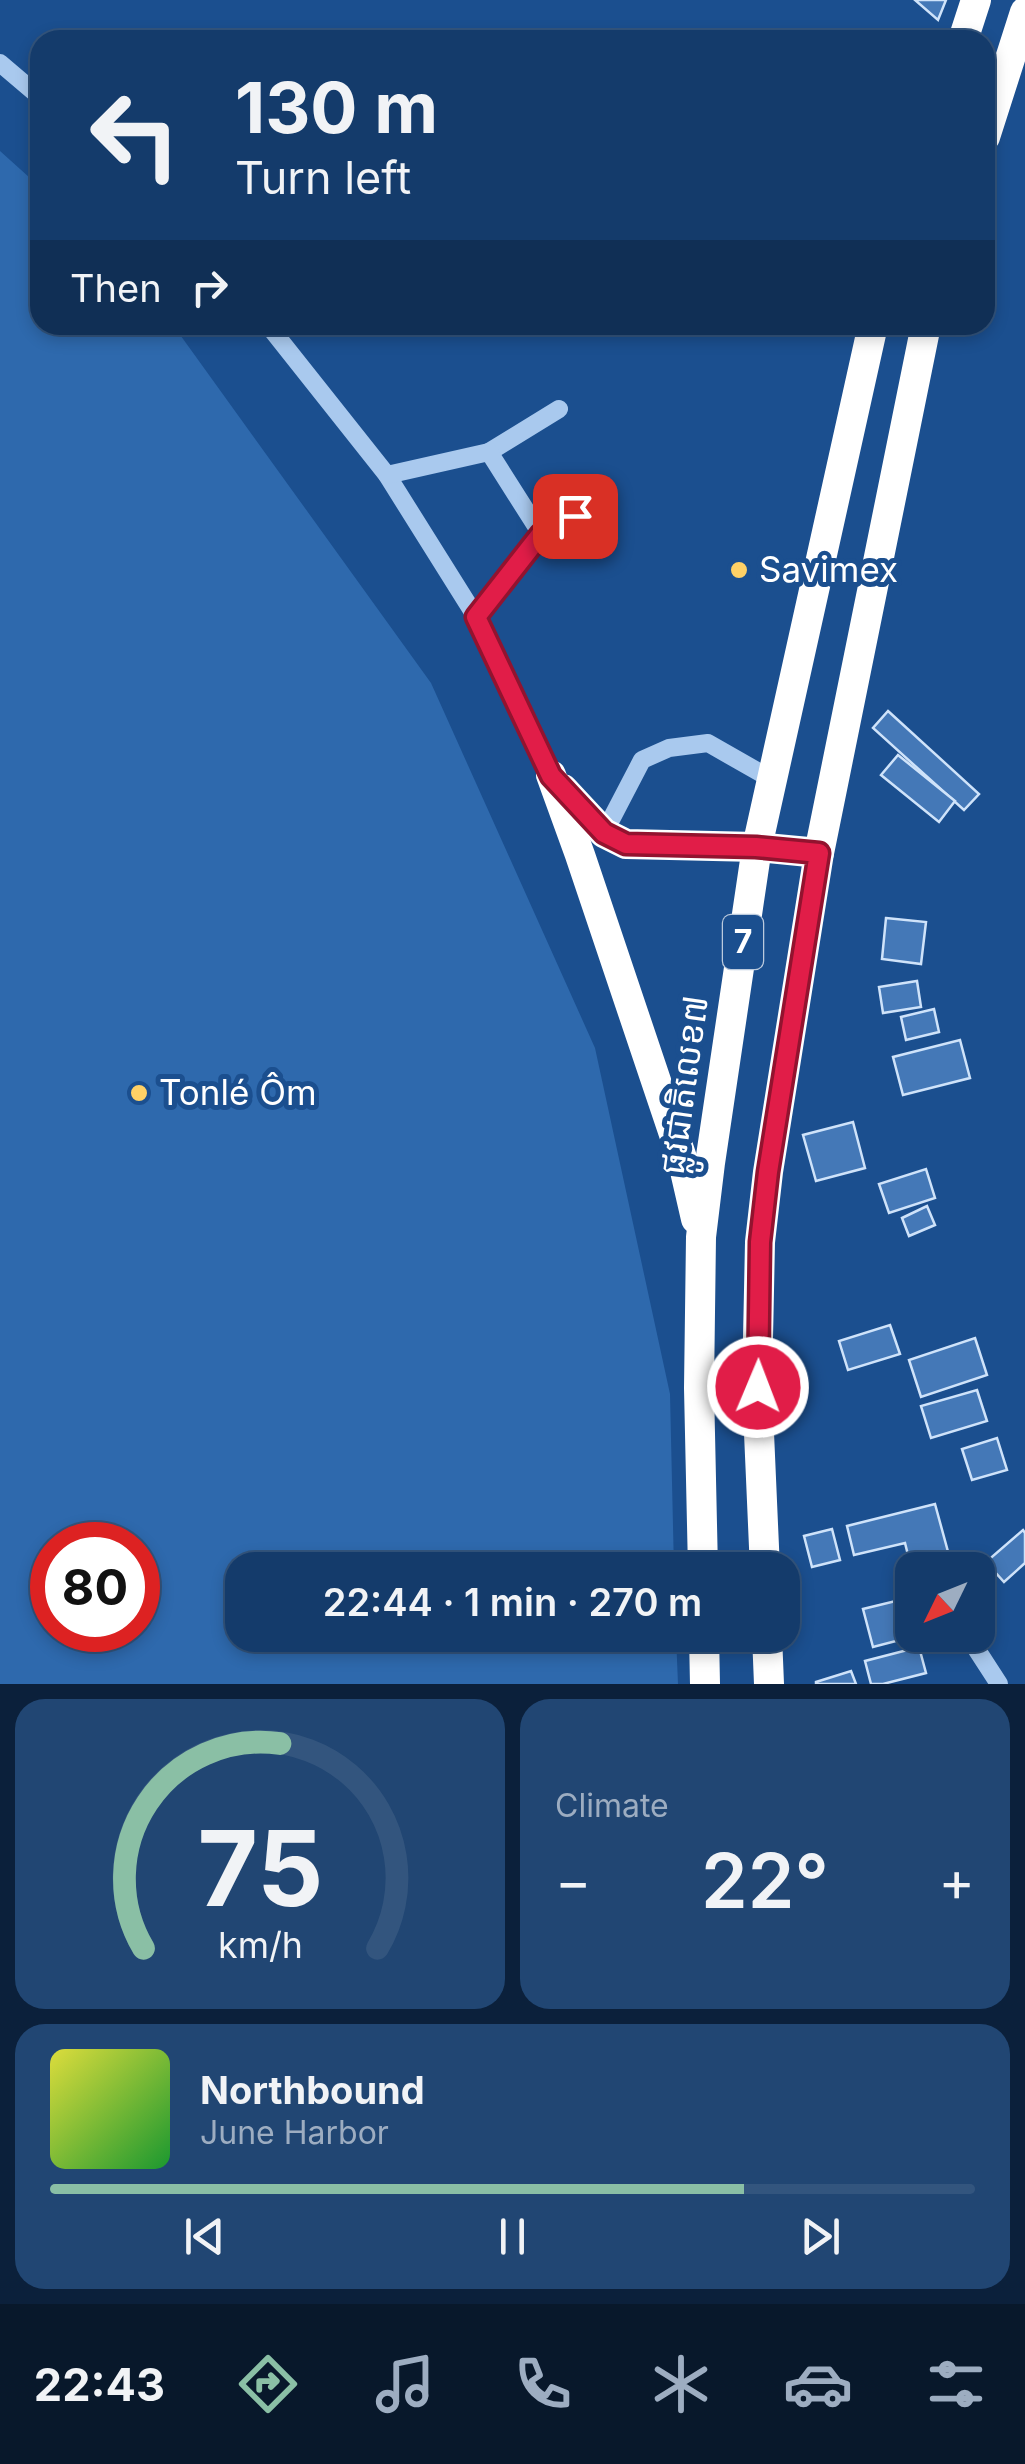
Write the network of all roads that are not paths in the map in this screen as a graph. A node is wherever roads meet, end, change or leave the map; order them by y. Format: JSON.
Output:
{"nodes":[{"id":1,"x":976,"y":0,"type":"edge"},
{"id":2,"x":1025,"y":12,"type":"edge"},
{"id":3,"x":966,"y":30,"type":"edge"},
{"id":4,"x":0,"y":63,"type":"edge"},
{"id":5,"x":30,"y":89,"type":"edge"},
{"id":6,"x":995,"y":106,"type":"edge"},
{"id":7,"x":276,"y":335,"type":"edge"},
{"id":8,"x":870,"y":335,"type":"edge"},
{"id":9,"x":924,"y":335,"type":"edge"},
{"id":10,"x":558,"y":409,"type":"dead end"},
{"id":11,"x":489,"y":452,"type":"junction"},
{"id":12,"x":386,"y":475,"type":"junction"},
{"id":13,"x":608,"y":499,"type":"dead end"},
{"id":14,"x":541,"y":534,"type":"junction"},
{"id":15,"x":476,"y":617,"type":"junction"},
{"id":16,"x":551,"y":776,"type":"junction"},
{"id":17,"x":771,"y":779,"type":"junction"},
{"id":18,"x":604,"y":833,"type":"junction"},
{"id":19,"x":756,"y":847,"type":"junction"},
{"id":20,"x":819,"y":853,"type":"junction"},
{"id":21,"x":701,"y":1237,"type":"junction"},
{"id":22,"x":703,"y":1552,"type":"edge"},
{"id":23,"x":764,"y":1552,"type":"edge"},
{"id":24,"x":705,"y":1652,"type":"edge"},
{"id":25,"x":768,"y":1652,"type":"edge"},
{"id":26,"x":978,"y":1652,"type":"edge"},
{"id":27,"x":706,"y":1684,"type":"edge"},
{"id":28,"x":769,"y":1684,"type":"edge"},
{"id":29,"x":999,"y":1684,"type":"edge"}],
"edges":[{"from":1,"to":3,"type":"highway"},
{"from":2,"to":6,"type":"highway"},
{"from":4,"to":5,"type":"street"},
{"from":7,"to":12,"type":"street"},
{"from":8,"to":17,"type":"highway","name":"ផ្លូវជាតិលេខ៧","number":"7"},
{"from":9,"to":20,"type":"highway","number":"7"},
{"from":10,"to":11,"type":"street"},
{"from":11,"to":12,"type":"street"},
{"from":11,"to":14,"type":"street"},
{"from":12,"to":15,"type":"street"},
{"from":13,"to":14,"type":"street"},
{"from":14,"to":15,"type":"street"},
{"from":15,"to":16,"type":"street"},
{"from":16,"to":18,"type":"highway"},
{"from":16,"to":21,"type":"highway"},
{"from":17,"to":18,"type":"street"},
{"from":17,"to":19,"type":"highway","name":"ផ្លូវជាតិលេខ៧","number":"7"},
{"from":18,"to":19,"type":"highway"},
{"from":19,"to":20,"type":"highway"},
{"from":19,"to":21,"type":"highway","name":"ផ្លូវជាតិលេខ៧","number":"7"},
{"from":20,"to":23,"type":"highway","number":"7"},
{"from":21,"to":22,"type":"highway","name":"ផ្លូវជាតិលេខ៧","number":"7"},
{"from":24,"to":27,"type":"highway"},
{"from":25,"to":28,"type":"highway"},
{"from":26,"to":29,"type":"street"}]}
